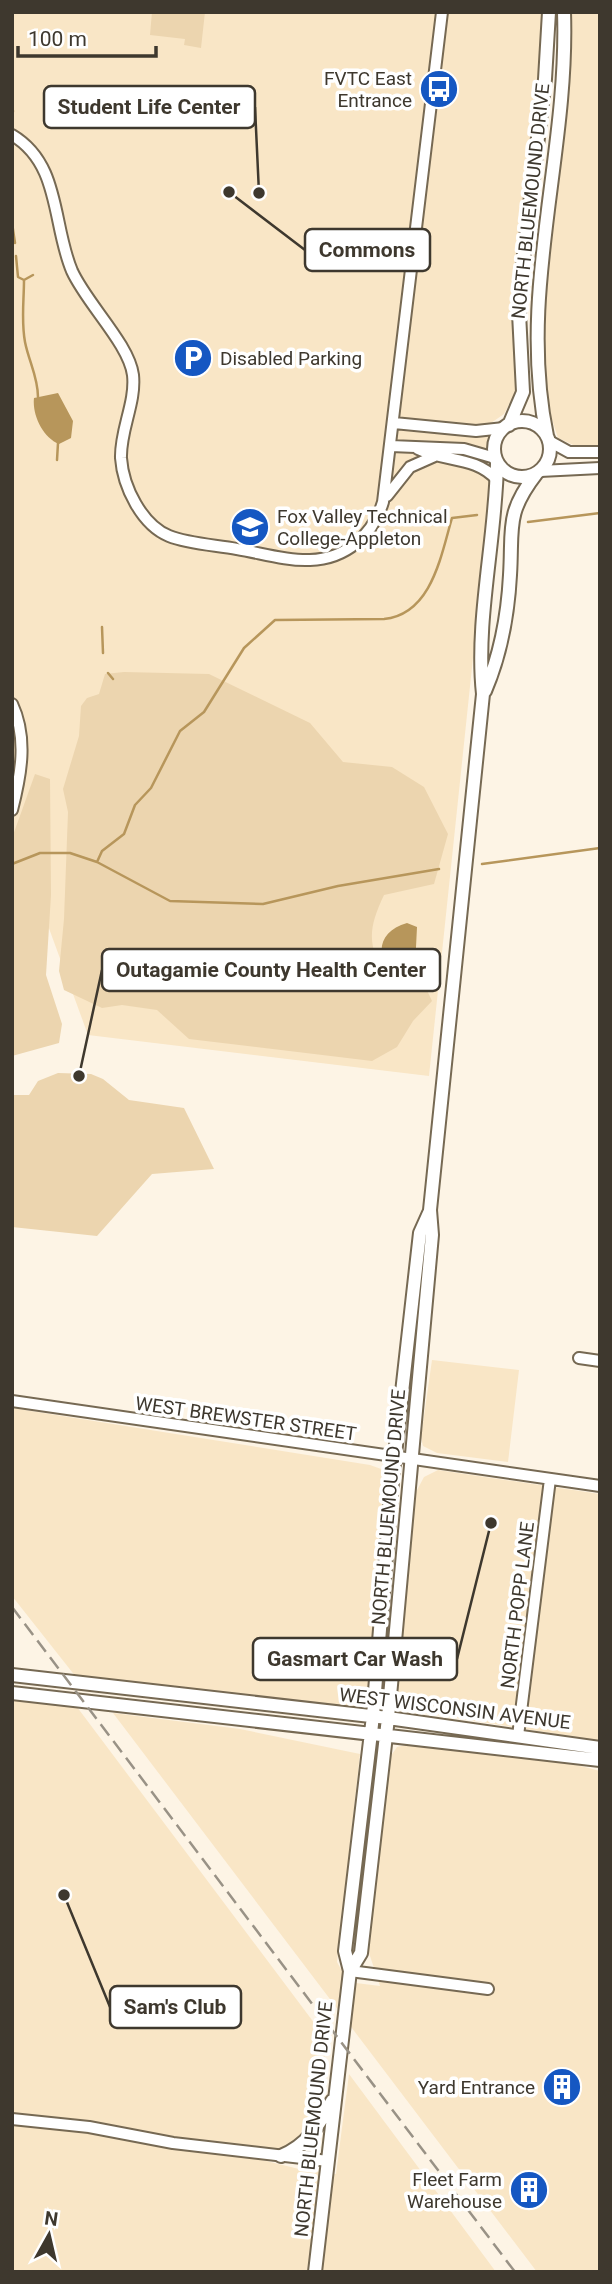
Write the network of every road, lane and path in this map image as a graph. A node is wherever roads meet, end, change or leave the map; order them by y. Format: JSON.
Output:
{"nodes":[{"id":1,"x":442,"y":12,"type":"edge"},
{"id":2,"x":549,"y":12,"type":"edge"},
{"id":3,"x":564,"y":12,"type":"edge"},
{"id":4,"x":12,"y":135,"type":"edge"},
{"id":5,"x":394,"y":423,"type":"junction"},
{"id":6,"x":506,"y":426,"type":"junction"},
{"id":7,"x":548,"y":438,"type":"junction"},
{"id":8,"x":391,"y":446,"type":"junction"},
{"id":9,"x":418,"y":449,"type":"junction"},
{"id":10,"x":600,"y":453,"type":"edge"},
{"id":11,"x":437,"y":455,"type":"junction"},
{"id":12,"x":496,"y":460,"type":"junction"},
{"id":13,"x":600,"y":468,"type":"edge"},
{"id":14,"x":538,"y":472,"type":"junction"},
{"id":15,"x":497,"y":480,"type":"junction"},
{"id":16,"x":383,"y":502,"type":"junction"},
{"id":17,"x":483,"y":694,"type":"junction"},
{"id":18,"x":12,"y":704,"type":"edge"},
{"id":19,"x":12,"y":810,"type":"edge"},
{"id":20,"x":430,"y":1210,"type":"junction"},
{"id":21,"x":579,"y":1358,"type":"dead end"},
{"id":22,"x":600,"y":1361,"type":"edge"},
{"id":23,"x":12,"y":1401,"type":"edge"},
{"id":24,"x":395,"y":1457,"type":"junction"},
{"id":25,"x":412,"y":1459,"type":"junction"},
{"id":26,"x":550,"y":1479,"type":"junction"},
{"id":27,"x":600,"y":1486,"type":"edge"},
{"id":28,"x":12,"y":1675,"type":"edge"},
{"id":29,"x":12,"y":1693,"type":"edge"},
{"id":30,"x":373,"y":1716,"type":"junction"},
{"id":31,"x":388,"y":1718,"type":"junction"},
{"id":32,"x":370,"y":1734,"type":"junction"},
{"id":33,"x":518,"y":1735,"type":"junction"},
{"id":34,"x":386,"y":1737,"type":"junction"},
{"id":35,"x":600,"y":1748,"type":"edge"},
{"id":36,"x":600,"y":1760,"type":"edge"},
{"id":37,"x":350,"y":1971,"type":"junction"},
{"id":38,"x":488,"y":1989,"type":"dead end"},
{"id":39,"x":335,"y":2094,"type":"junction"},
{"id":40,"x":12,"y":2119,"type":"edge"},
{"id":41,"x":281,"y":2156,"type":"junction"},
{"id":42,"x":328,"y":2161,"type":"junction"},
{"id":43,"x":316,"y":2272,"type":"edge"}],
"edges":[{"from":1,"to":5,"type":"street"},
{"from":2,"to":6,"type":"main road","name":"NORTH BLUEMOUND DRIVE"},
{"from":3,"to":7,"type":"main road","name":"NORTH BLUEMOUND DRIVE"},
{"from":4,"to":16,"type":"street"},
{"from":5,"to":6,"type":"street"},
{"from":5,"to":8,"type":"street"},
{"from":6,"to":7,"type":"main road"},
{"from":6,"to":12,"type":"main road"},
{"from":7,"to":10,"type":"street"},
{"from":7,"to":14,"type":"main road"},
{"from":8,"to":9,"type":"street"},
{"from":8,"to":16,"type":"street"},
{"from":9,"to":11,"type":"street"},
{"from":9,"to":12,"type":"street"},
{"from":11,"to":15,"type":"street"},
{"from":11,"to":16,"type":"street"},
{"from":12,"to":14,"type":"main road"},
{"from":12,"to":15,"type":"main road","name":"NORTH BLUEMOUND DRIVE"},
{"from":13,"to":14,"type":"street"},
{"from":14,"to":17,"type":"main road","name":"NORTH BLUEMOUND DRIVE"},
{"from":15,"to":17,"type":"main road","name":"NORTH BLUEMOUND DRIVE"},
{"from":17,"to":20,"type":"main road","name":"NORTH BLUEMOUND DRIVE"},
{"from":18,"to":19,"type":"street"},
{"from":20,"to":24,"type":"main road","name":"NORTH BLUEMOUND DRIVE"},
{"from":20,"to":25,"type":"main road","name":"NORTH BLUEMOUND DRIVE"},
{"from":21,"to":22,"type":"street"},
{"from":23,"to":24,"type":"street","name":"WEST BREWSTER STREET"},
{"from":24,"to":25,"type":"street","name":"WEST BREWSTER STREET"},
{"from":24,"to":30,"type":"main road","name":"NORTH BLUEMOUND DRIVE"},
{"from":25,"to":26,"type":"street","name":"WEST BREWSTER STREET"},
{"from":25,"to":31,"type":"main road","name":"NORTH BLUEMOUND DRIVE"},
{"from":26,"to":27,"type":"street","name":"WEST BREWSTER STREET"},
{"from":26,"to":33,"type":"street","name":"NORTH POPP LANE"},
{"from":28,"to":30,"type":"main road","name":"WEST WISCONSIN AVENUE"},
{"from":29,"to":32,"type":"main road","name":"WEST WISCONSIN AVENUE"},
{"from":30,"to":31,"type":"main road","name":"WEST WISCONSIN AVENUE"},
{"from":30,"to":32,"type":"main road","name":"NORTH BLUEMOUND DRIVE"},
{"from":31,"to":33,"type":"main road","name":"WEST WISCONSIN AVENUE"},
{"from":31,"to":34,"type":"main road","name":"NORTH BLUEMOUND DRIVE"},
{"from":32,"to":34,"type":"main road","name":"WEST WISCONSIN AVENUE"},
{"from":32,"to":37,"type":"main road","name":"NORTH BLUEMOUND DRIVE"},
{"from":33,"to":35,"type":"main road","name":"WEST WISCONSIN AVENUE"},
{"from":34,"to":36,"type":"main road","name":"WEST WISCONSIN AVENUE"},
{"from":34,"to":37,"type":"main road","name":"NORTH BLUEMOUND DRIVE"},
{"from":37,"to":38,"type":"street"},
{"from":37,"to":39,"type":"main road","name":"NORTH BLUEMOUND DRIVE"},
{"from":39,"to":41,"type":"main road"},
{"from":39,"to":42,"type":"main road","name":"NORTH BLUEMOUND DRIVE"},
{"from":40,"to":41,"type":"street"},
{"from":41,"to":42,"type":"street"},
{"from":42,"to":43,"type":"main road","name":"NORTH BLUEMOUND DRIVE"}]}
